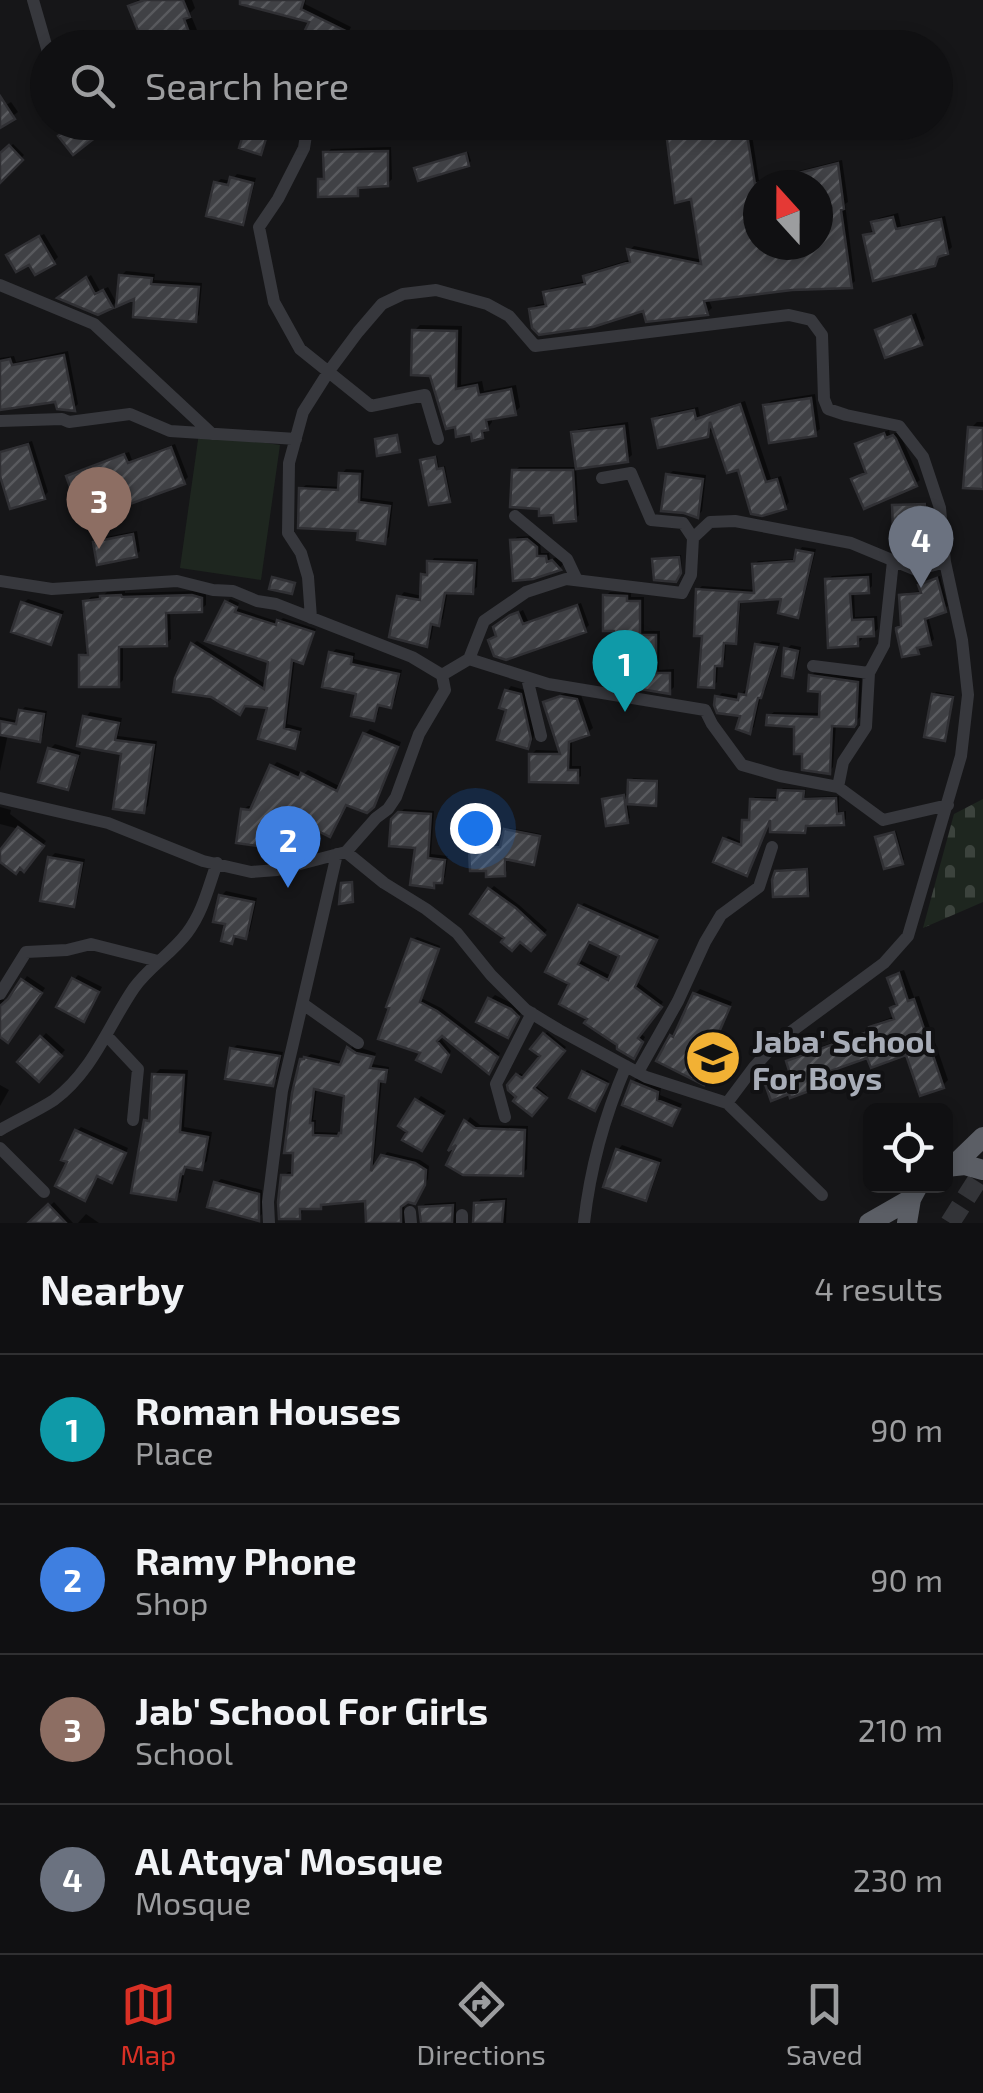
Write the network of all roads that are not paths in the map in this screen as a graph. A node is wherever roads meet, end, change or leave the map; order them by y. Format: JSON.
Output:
{"nodes":[{"id":1,"x":33,"y":0,"type":"edge"},
{"id":2,"x":42,"y":30,"type":"edge"},
{"id":3,"x":305,"y":140,"type":"edge"},
{"id":4,"x":0,"y":285,"type":"edge"},
{"id":5,"x":328,"y":370,"type":"junction"},
{"id":6,"x":0,"y":421,"type":"edge"},
{"id":7,"x":212,"y":434,"type":"junction"},
{"id":8,"x":296,"y":438,"type":"junction"},
{"id":9,"x":438,"y":438,"type":"dead end"},
{"id":10,"x":602,"y":478,"type":"dead end"},
{"id":11,"x":515,"y":516,"type":"dead end"},
{"id":12,"x":693,"y":538,"type":"junction"},
{"id":13,"x":893,"y":560,"type":"junction"},
{"id":14,"x":945,"y":562,"type":"junction"},
{"id":15,"x":577,"y":580,"type":"junction"},
{"id":16,"x":0,"y":581,"type":"edge"},
{"id":17,"x":310,"y":618,"type":"junction"},
{"id":18,"x":469,"y":659,"type":"junction"},
{"id":19,"x":813,"y":666,"type":"dead end"},
{"id":20,"x":868,"y":673,"type":"junction"},
{"id":21,"x":442,"y":675,"type":"junction"},
{"id":22,"x":527,"y":678,"type":"junction"},
{"id":23,"x":540,"y":736,"type":"dead end"},
{"id":24,"x":838,"y":787,"type":"junction"},
{"id":25,"x":0,"y":798,"type":"edge"},
{"id":26,"x":948,"y":805,"type":"junction"},
{"id":27,"x":772,"y":847,"type":"dead end"},
{"id":28,"x":342,"y":853,"type":"junction"},
{"id":29,"x":216,"y":863,"type":"junction"},
{"id":30,"x":158,"y":962,"type":"junction"},
{"id":31,"x":0,"y":994,"type":"edge"},
{"id":32,"x":303,"y":1004,"type":"junction"},
{"id":33,"x":532,"y":1013,"type":"junction"},
{"id":34,"x":107,"y":1036,"type":"junction"},
{"id":35,"x":358,"y":1044,"type":"dead end"},
{"id":36,"x":632,"y":1069,"type":"junction"},
{"id":37,"x":727,"y":1104,"type":"junction"},
{"id":38,"x":504,"y":1117,"type":"dead end"},
{"id":39,"x":133,"y":1120,"type":"dead end"},
{"id":40,"x":0,"y":1130,"type":"edge"},
{"id":41,"x":983,"y":1137,"type":"edge"},
{"id":42,"x":0,"y":1148,"type":"edge"},
{"id":43,"x":953,"y":1163,"type":"edge"},
{"id":44,"x":953,"y":1166,"type":"edge"},
{"id":45,"x":983,"y":1170,"type":"edge"},
{"id":46,"x":44,"y":1192,"type":"dead end"},
{"id":47,"x":914,"y":1193,"type":"edge"},
{"id":48,"x":915,"y":1193,"type":"edge"},
{"id":49,"x":822,"y":1195,"type":"dead end"},
{"id":50,"x":268,"y":1223,"type":"edge"},
{"id":51,"x":584,"y":1223,"type":"edge"},
{"id":52,"x":870,"y":1223,"type":"edge"},
{"id":53,"x":908,"y":1223,"type":"edge"}],
"edges":[{"from":1,"to":2,"type":"street"},
{"from":3,"to":5,"type":"street"},
{"from":4,"to":7,"type":"street"},
{"from":5,"to":8,"type":"street"},
{"from":5,"to":9,"type":"street"},
{"from":5,"to":14,"type":"street"},
{"from":6,"to":7,"type":"street"},
{"from":7,"to":8,"type":"street"},
{"from":8,"to":17,"type":"street"},
{"from":10,"to":12,"type":"street"},
{"from":11,"to":15,"type":"street"},
{"from":12,"to":13,"type":"street"},
{"from":12,"to":15,"type":"street"},
{"from":13,"to":14,"type":"street"},
{"from":13,"to":20,"type":"street"},
{"from":14,"to":26,"type":"street"},
{"from":15,"to":18,"type":"street"},
{"from":16,"to":17,"type":"street"},
{"from":17,"to":21,"type":"street"},
{"from":18,"to":21,"type":"street"},
{"from":18,"to":22,"type":"street"},
{"from":19,"to":20,"type":"street"},
{"from":20,"to":24,"type":"street"},
{"from":21,"to":28,"type":"street"},
{"from":22,"to":23,"type":"street"},
{"from":22,"to":24,"type":"street"},
{"from":24,"to":26,"type":"street"},
{"from":25,"to":29,"type":"street"},
{"from":26,"to":37,"type":"street"},
{"from":27,"to":36,"type":"street"},
{"from":28,"to":29,"type":"street"},
{"from":28,"to":32,"type":"street"},
{"from":28,"to":33,"type":"street"},
{"from":29,"to":30,"type":"street"},
{"from":30,"to":31,"type":"street"},
{"from":30,"to":34,"type":"street"},
{"from":32,"to":35,"type":"street"},
{"from":32,"to":50,"type":"street"},
{"from":33,"to":36,"type":"street"},
{"from":33,"to":38,"type":"street"},
{"from":34,"to":39,"type":"street"},
{"from":34,"to":40,"type":"street"},
{"from":36,"to":37,"type":"street"},
{"from":36,"to":51,"type":"street"},
{"from":37,"to":49,"type":"street"},
{"from":41,"to":43,"type":"highway"},
{"from":42,"to":46,"type":"street"},
{"from":44,"to":45,"type":"highway"},
{"from":47,"to":52,"type":"highway"},
{"from":48,"to":53,"type":"highway"}]}
